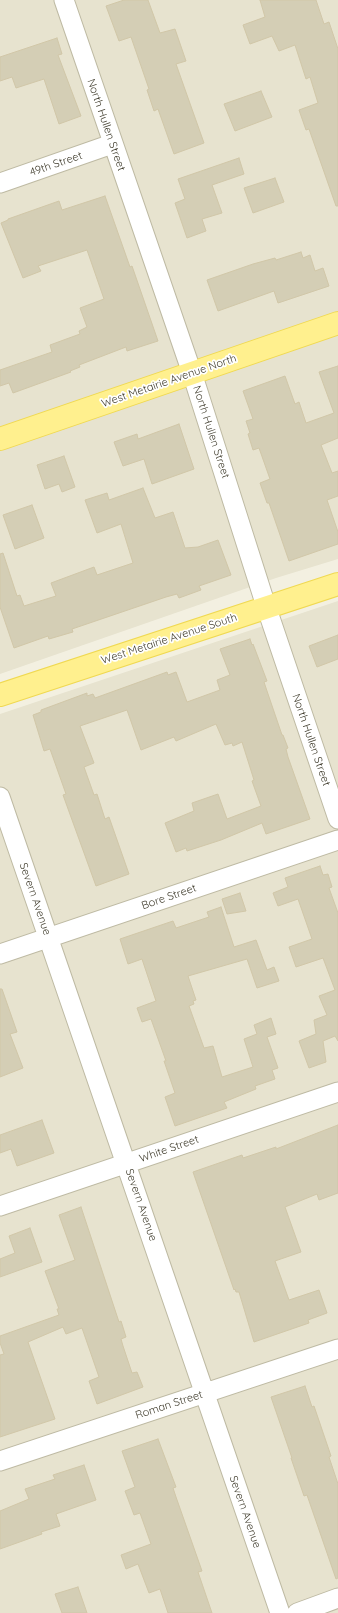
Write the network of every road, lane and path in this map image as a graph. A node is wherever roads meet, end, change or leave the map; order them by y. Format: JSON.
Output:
{"nodes":[{"id":1,"x":64,"y":0,"type":"edge"},
{"id":2,"x":112,"y":144,"type":"junction"},
{"id":3,"x":0,"y":183,"type":"edge"},
{"id":4,"x":338,"y":323,"type":"edge"},
{"id":5,"x":192,"y":373,"type":"junction"},
{"id":6,"x":0,"y":439,"type":"edge"},
{"id":7,"x":338,"y":584,"type":"edge"},
{"id":8,"x":266,"y":606,"type":"junction"},
{"id":9,"x":0,"y":695,"type":"edge"},
{"id":10,"x":0,"y":797,"type":"edge"},
{"id":11,"x":338,"y":819,"type":"edge"},
{"id":12,"x":338,"y":840,"type":"edge"},
{"id":13,"x":48,"y":937,"type":"junction"},
{"id":14,"x":0,"y":954,"type":"edge"},
{"id":15,"x":338,"y":1092,"type":"edge"},
{"id":16,"x":126,"y":1163,"type":"junction"},
{"id":17,"x":0,"y":1206,"type":"edge"},
{"id":18,"x":338,"y":1349,"type":"edge"},
{"id":19,"x":204,"y":1394,"type":"junction"},
{"id":20,"x":0,"y":1461,"type":"edge"},
{"id":21,"x":338,"y":1598,"type":"edge"},
{"id":22,"x":280,"y":1613,"type":"edge"},
{"id":23,"x":297,"y":1613,"type":"edge"}],
"edges":[{"from":1,"to":2,"type":"street","name":"North Hullen Street"},
{"from":2,"to":3,"type":"street","name":"49th Street"},
{"from":2,"to":5,"type":"street","name":"North Hullen Street"},
{"from":4,"to":5,"type":"main road","name":"West Metairie Avenue North"},
{"from":5,"to":6,"type":"main road","name":"West Metairie Avenue North"},
{"from":5,"to":8,"type":"street","name":"North Hullen Street"},
{"from":7,"to":8,"type":"main road","name":"West Metairie Avenue South"},
{"from":8,"to":9,"type":"main road","name":"West Metairie Avenue South"},
{"from":8,"to":11,"type":"street","name":"North Hullen Street"},
{"from":10,"to":13,"type":"street","name":"Severn Avenue"},
{"from":12,"to":13,"type":"street","name":"Bore Street"},
{"from":13,"to":14,"type":"street","name":"Bore Street"},
{"from":13,"to":16,"type":"street","name":"Severn Avenue"},
{"from":15,"to":16,"type":"street","name":"White Street"},
{"from":16,"to":17,"type":"street","name":"White Street"},
{"from":16,"to":19,"type":"street","name":"Severn Avenue"},
{"from":18,"to":19,"type":"street","name":"Roman Street"},
{"from":19,"to":20,"type":"street","name":"Roman Street"},
{"from":19,"to":22,"type":"street","name":"Severn Avenue"},
{"from":21,"to":23,"type":"street"}]}
